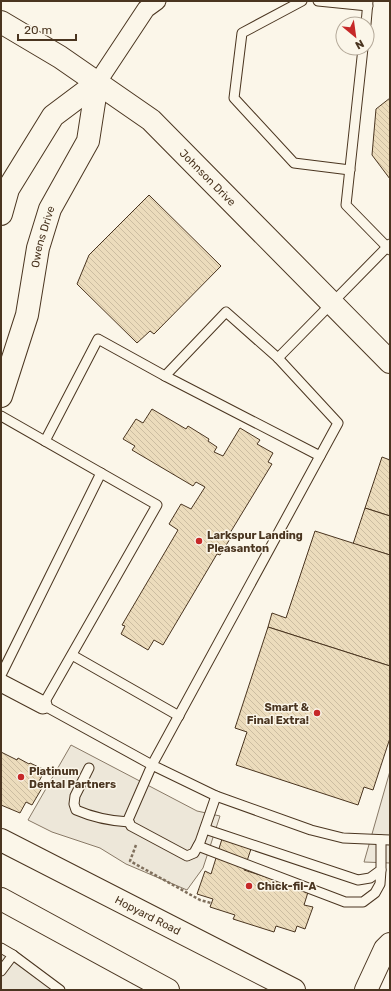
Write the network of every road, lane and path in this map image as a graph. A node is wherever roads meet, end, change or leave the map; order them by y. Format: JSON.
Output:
{"nodes":[{"id":1,"x":157,"y":1,"type":"edge"},
{"id":2,"x":302,"y":1,"type":"edge"},
{"id":3,"x":318,"y":1,"type":"edge"},
{"id":4,"x":368,"y":4,"type":"edge"},
{"id":5,"x":367,"y":16,"type":"edge"},
{"id":6,"x":1,"y":22,"type":"edge"},
{"id":7,"x":362,"y":56,"type":"edge"},
{"id":8,"x":97,"y":83,"type":"junction"},
{"id":9,"x":350,"y":170,"type":"junction"},
{"id":10,"x":1,"y":214,"type":"edge"},
{"id":11,"x":389,"y":247,"type":"edge"},
{"id":12,"x":332,"y":303,"type":"junction"},
{"id":13,"x":278,"y":358,"type":"junction"},
{"id":14,"x":390,"y":362,"type":"edge"},
{"id":15,"x":165,"y":376,"type":"junction"},
{"id":16,"x":1,"y":396,"type":"edge"},
{"id":17,"x":1,"y":416,"type":"edge"},
{"id":18,"x":45,"y":441,"type":"junction"},
{"id":19,"x":320,"y":456,"type":"junction"},
{"id":20,"x":101,"y":473,"type":"junction"},
{"id":21,"x":72,"y":655,"type":"junction"},
{"id":22,"x":1,"y":675,"type":"edge"},
{"id":23,"x":1,"y":684,"type":"edge"},
{"id":24,"x":43,"y":705,"type":"junction"},
{"id":25,"x":179,"y":716,"type":"junction"},
{"id":26,"x":152,"y":765,"type":"junction"},
{"id":27,"x":89,"y":768,"type":"dead end"},
{"id":28,"x":216,"y":796,"type":"junction"},
{"id":29,"x":129,"y":822,"type":"junction"},
{"id":30,"x":205,"y":829,"type":"junction"},
{"id":31,"x":142,"y":832,"type":"junction"},
{"id":32,"x":1,"y":840,"type":"edge"},
{"id":33,"x":385,"y":840,"type":"edge"},
{"id":34,"x":198,"y":846,"type":"junction"},
{"id":35,"x":381,"y":870,"type":"junction"},
{"id":36,"x":1,"y":899,"type":"edge"},
{"id":37,"x":211,"y":903,"type":"dead end"},
{"id":38,"x":390,"y":944,"type":"edge"},
{"id":39,"x":1,"y":948,"type":"edge"},
{"id":40,"x":13,"y":955,"type":"junction"},
{"id":41,"x":1,"y":971,"type":"edge"},
{"id":42,"x":60,"y":990,"type":"edge"},
{"id":43,"x":168,"y":990,"type":"edge"},
{"id":44,"x":294,"y":990,"type":"edge"},
{"id":45,"x":366,"y":990,"type":"edge"}],
"edges":[{"from":1,"to":8,"type":"street","name":"Owens Drive"},
{"from":2,"to":9,"type":"lane"},
{"from":3,"to":4,"type":"lane"},
{"from":4,"to":5,"type":"lane"},
{"from":6,"to":8,"type":"main road","name":"Johnson Drive"},
{"from":7,"to":9,"type":"lane"},
{"from":8,"to":10,"type":"main road","name":"Owens Drive"},
{"from":8,"to":12,"type":"main road","name":"Johnson Drive"},
{"from":8,"to":16,"type":"main road","name":"Owens Drive"},
{"from":9,"to":11,"type":"lane"},
{"from":11,"to":12,"type":"lane"},
{"from":12,"to":13,"type":"lane"},
{"from":12,"to":14,"type":"main road","name":"Johnson Drive"},
{"from":13,"to":15,"type":"lane"},
{"from":13,"to":19,"type":"lane"},
{"from":15,"to":18,"type":"lane"},
{"from":15,"to":19,"type":"lane"},
{"from":17,"to":18,"type":"lane"},
{"from":18,"to":20,"type":"lane"},
{"from":19,"to":25,"type":"lane"},
{"from":20,"to":21,"type":"lane"},
{"from":20,"to":22,"type":"lane"},
{"from":21,"to":24,"type":"lane"},
{"from":21,"to":25,"type":"lane"},
{"from":23,"to":24,"type":"street"},
{"from":24,"to":26,"type":"lane"},
{"from":25,"to":26,"type":"lane"},
{"from":26,"to":28,"type":"lane"},
{"from":26,"to":29,"type":"lane"},
{"from":27,"to":29,"type":"lane"},
{"from":28,"to":30,"type":"lane"},
{"from":28,"to":33,"type":"lane"},
{"from":29,"to":31,"type":"lane"},
{"from":30,"to":34,"type":"lane"},
{"from":30,"to":35,"type":"lane"},
{"from":31,"to":34,"type":"lane"},
{"from":31,"to":37,"type":"path"},
{"from":32,"to":44,"type":"main road","name":"Hopyard Road"},
{"from":33,"to":35,"type":"lane"},
{"from":34,"to":35,"type":"lane"},
{"from":36,"to":43,"type":"main road"},
{"from":38,"to":45,"type":"main road"},
{"from":39,"to":40,"type":"lane"},
{"from":40,"to":41,"type":"lane"},
{"from":40,"to":42,"type":"lane"}]}
